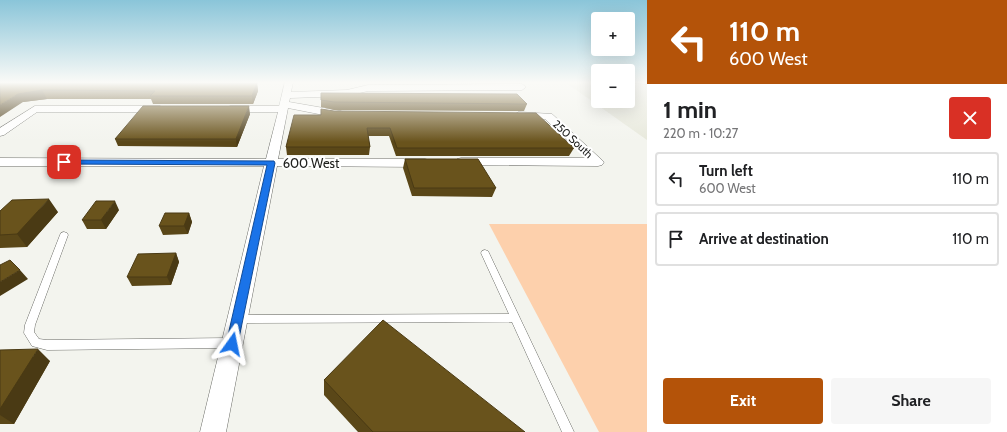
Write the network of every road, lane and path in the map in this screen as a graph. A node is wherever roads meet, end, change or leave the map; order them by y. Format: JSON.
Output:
{"nodes":[{"id":1,"x":257,"y":102,"type":"edge"},
{"id":2,"x":284,"y":102,"type":"edge"},
{"id":3,"x":300,"y":102,"type":"edge"},
{"id":4,"x":166,"y":109,"type":"edge"},
{"id":5,"x":221,"y":109,"type":"edge"},
{"id":6,"x":350,"y":114,"type":"edge"},
{"id":7,"x":508,"y":115,"type":"edge"},
{"id":8,"x":0,"y":133,"type":"edge"},
{"id":9,"x":0,"y":162,"type":"edge"},
{"id":10,"x":434,"y":162,"type":"edge"},
{"id":11,"x":449,"y":162,"type":"edge"},
{"id":12,"x":271,"y":163,"type":"junction"},
{"id":13,"x":64,"y":235,"type":"dead end"},
{"id":14,"x":485,"y":254,"type":"dead end"},
{"id":15,"x":515,"y":318,"type":"junction"},
{"id":16,"x":237,"y":319,"type":"junction"},
{"id":17,"x":232,"y":344,"type":"junction"},
{"id":18,"x":213,"y":432,"type":"edge"},
{"id":19,"x":568,"y":432,"type":"edge"}],
"edges":[{"from":1,"to":5,"type":"street"},
{"from":2,"to":12,"type":"street"},
{"from":3,"to":6,"type":"street"},
{"from":4,"to":8,"type":"street"},
{"from":7,"to":11,"type":"street","name":"250 South"},
{"from":9,"to":12,"type":"street","name":"600 West"},
{"from":10,"to":12,"type":"street","name":"600 West"},
{"from":12,"to":16,"type":"street"},
{"from":13,"to":17,"type":"lane"},
{"from":14,"to":15,"type":"lane"},
{"from":15,"to":16,"type":"lane"},
{"from":15,"to":19,"type":"lane"},
{"from":16,"to":17,"type":"street"},
{"from":17,"to":18,"type":"street"}]}
